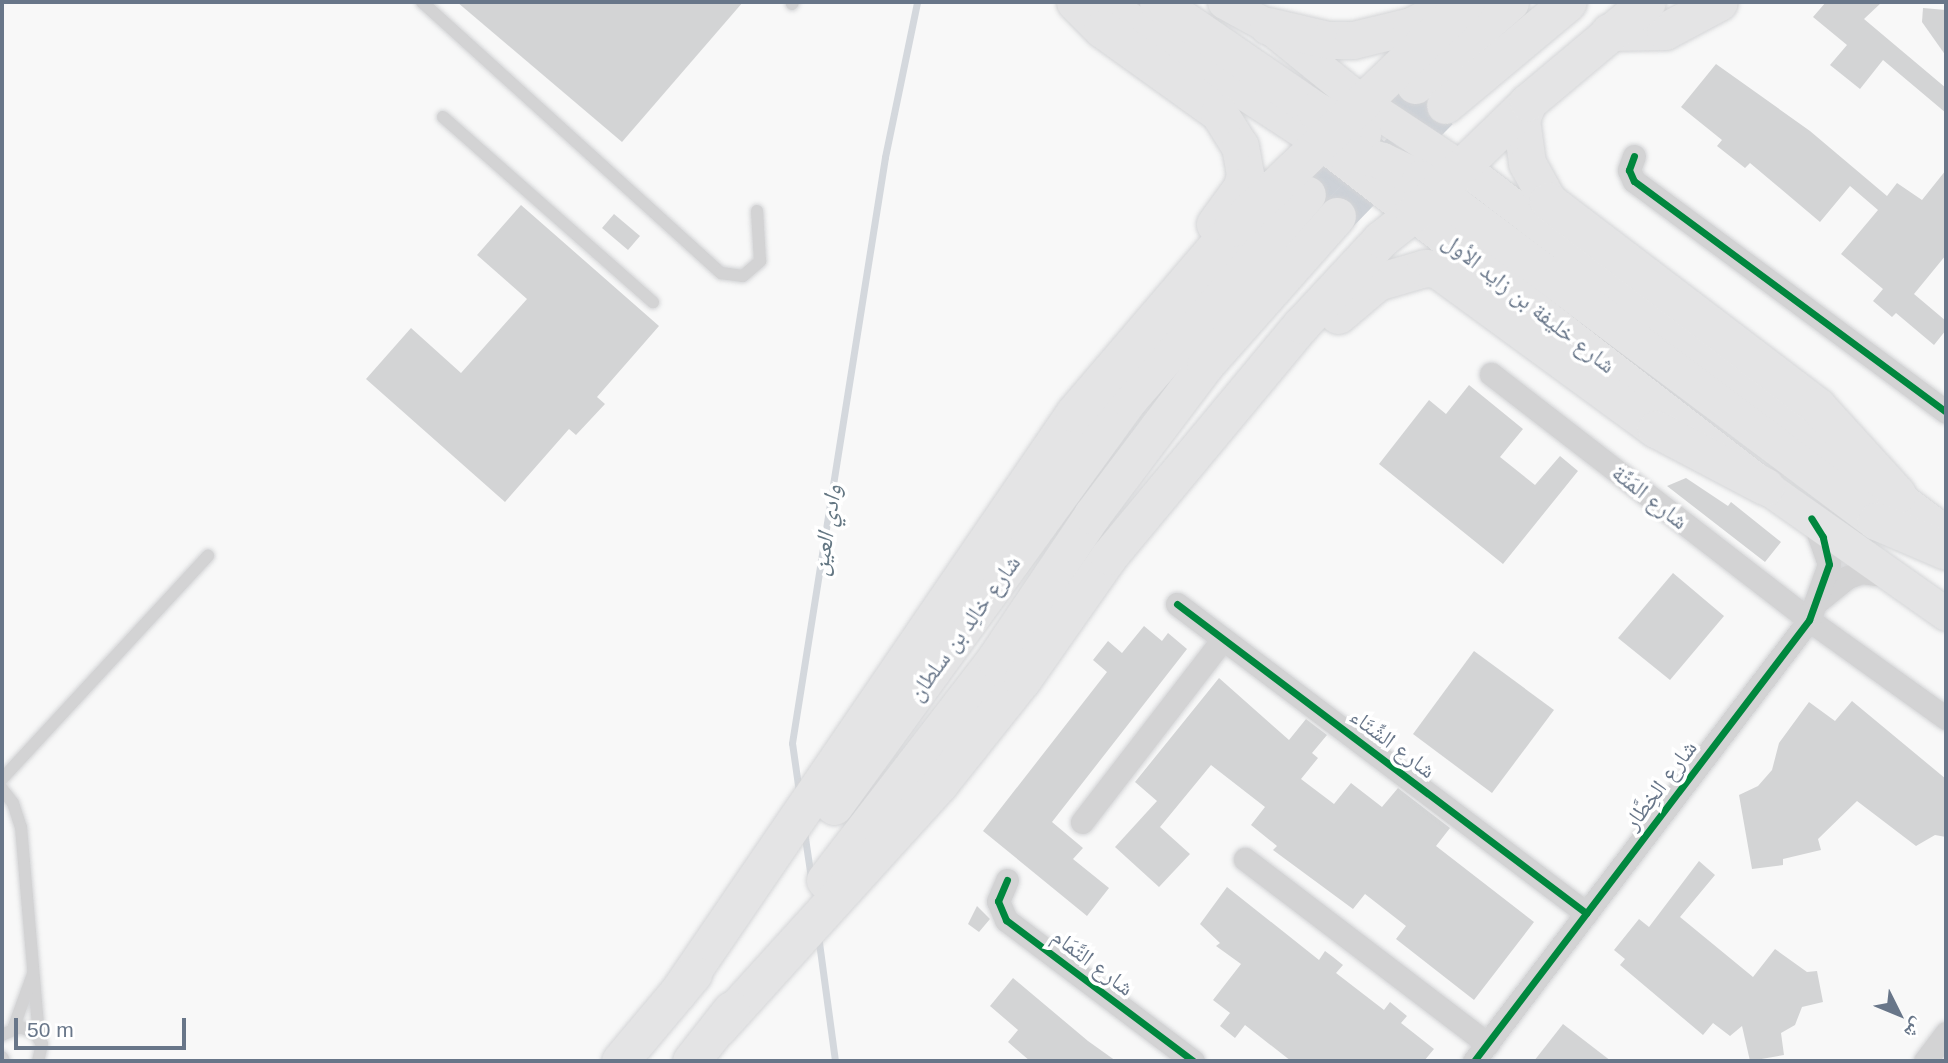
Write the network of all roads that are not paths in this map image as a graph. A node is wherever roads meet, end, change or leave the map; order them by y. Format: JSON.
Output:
{"nodes":[{"id":1,"x":422,"y":2,"type":"edge"},
{"id":2,"x":1075,"y":2,"type":"edge"},
{"id":3,"x":1104,"y":2,"type":"edge"},
{"id":4,"x":1158,"y":2,"type":"edge"},
{"id":5,"x":1224,"y":2,"type":"edge"},
{"id":6,"x":1459,"y":2,"type":"edge"},
{"id":7,"x":1466,"y":2,"type":"edge"},
{"id":8,"x":1510,"y":2,"type":"edge"},
{"id":9,"x":1568,"y":2,"type":"edge"},
{"id":10,"x":1647,"y":2,"type":"edge"},
{"id":11,"x":1718,"y":2,"type":"edge"},
{"id":12,"x":1268,"y":26,"type":"junction"},
{"id":13,"x":1609,"y":32,"type":"junction"},
{"id":14,"x":1415,"y":85,"type":"tunnel mouth"},
{"id":15,"x":1528,"y":102,"type":"junction"},
{"id":16,"x":1445,"y":105,"type":"tunnel mouth"},
{"id":17,"x":443,"y":117,"type":"dead end"},
{"id":18,"x":1342,"y":123,"type":"junction"},
{"id":19,"x":1634,"y":156,"type":"dead end"},
{"id":20,"x":1437,"y":190,"type":"junction"},
{"id":21,"x":1307,"y":194,"type":"tunnel mouth"},
{"id":22,"x":757,"y":211,"type":"dead end"},
{"id":23,"x":1337,"y":216,"type":"tunnel mouth"},
{"id":24,"x":653,"y":302,"type":"dead end"},
{"id":25,"x":1491,"y":374,"type":"dead end"},
{"id":26,"x":1946,"y":412,"type":"edge"},
{"id":27,"x":1074,"y":413,"type":"junction"},
{"id":28,"x":1766,"y":487,"type":"junction"},
{"id":29,"x":1897,"y":494,"type":"junction"},
{"id":30,"x":1144,"y":513,"type":"junction"},
{"id":31,"x":1811,"y":518,"type":"junction"},
{"id":32,"x":1946,"y":533,"type":"edge"},
{"id":33,"x":1946,"y":551,"type":"edge"},
{"id":34,"x":208,"y":556,"type":"dead end"},
{"id":35,"x":1896,"y":578,"type":"junction"},
{"id":36,"x":1177,"y":604,"type":"dead end"},
{"id":37,"x":1813,"y":611,"type":"junction"},
{"id":38,"x":1946,"y":614,"type":"edge"},
{"id":39,"x":948,"y":623,"type":"junction"},
{"id":40,"x":1223,"y":639,"type":"junction"},
{"id":41,"x":1008,"y":669,"type":"junction"},
{"id":42,"x":1946,"y":718,"type":"edge"},
{"id":43,"x":2,"y":779,"type":"edge"},
{"id":44,"x":2,"y":789,"type":"edge"},
{"id":45,"x":1082,"y":822,"type":"dead end"},
{"id":46,"x":1245,"y":859,"type":"dead end"},
{"id":47,"x":1007,"y":880,"type":"dead end"},
{"id":48,"x":1587,"y":914,"type":"junction"},
{"id":49,"x":33,"y":973,"type":"junction"},
{"id":50,"x":1946,"y":1033,"type":"edge"},
{"id":51,"x":6,"y":1034,"type":"edge"},
{"id":52,"x":41,"y":1040,"type":"junction"},
{"id":53,"x":1481,"y":1053,"type":"edge"},
{"id":54,"x":38,"y":1061,"type":"edge"},
{"id":55,"x":51,"y":1061,"type":"edge"},
{"id":56,"x":620,"y":1061,"type":"edge"},
{"id":57,"x":691,"y":1061,"type":"edge"},
{"id":58,"x":1193,"y":1061,"type":"edge"},
{"id":59,"x":1925,"y":1061,"type":"edge"}],
"edges":[{"from":1,"to":22,"type":"lane"},
{"from":2,"to":27,"type":"main road"},
{"from":3,"to":18,"type":"main road","name":"شارع خليفة بن زايد الأول"},
{"from":4,"to":18,"type":"main road"},
{"from":5,"to":12,"type":"main road","name":"شارع خليفة بن زايد الأول"},
{"from":6,"to":12,"type":"main road"},
{"from":7,"to":18,"type":"main road"},
{"from":8,"to":14,"type":"main road"},
{"from":9,"to":16,"type":"main road"},
{"from":10,"to":13,"type":"main road"},
{"from":11,"to":13,"type":"main road"},
{"from":12,"to":18,"type":"main road","name":"شارع خليفة بن زايد الأول"},
{"from":13,"to":15,"type":"main road"},
{"from":15,"to":20,"type":"main road"},
{"from":15,"to":29,"type":"main road"},
{"from":17,"to":24,"type":"lane"},
{"from":18,"to":20,"type":"main road","name":"شارع خليفة بن زايد الأول"},
{"from":18,"to":20,"type":"main road"},
{"from":18,"to":27,"type":"main road"},
{"from":19,"to":26,"type":"street"},
{"from":20,"to":28,"type":"main road","name":"شارع خليفة بن زايد الأول"},
{"from":20,"to":29,"type":"main road","name":"شارع خليفة بن زايد الأول"},
{"from":20,"to":30,"type":"main road"},
{"from":20,"to":33,"type":"main road"},
{"from":21,"to":39,"type":"main road","name":"شارع خالِد بن سلطان"},
{"from":23,"to":41,"type":"main road","name":"شارع خالِد بن سلطان"},
{"from":25,"to":37,"type":"street","name":"شارع المَتَّة"},
{"from":27,"to":39,"type":"main road"},
{"from":28,"to":30,"type":"main road"},
{"from":28,"to":31,"type":"main road","name":"شارع خليفة بن زايد الأول"},
{"from":29,"to":32,"type":"main road","name":"شارع خليفة بن زايد الأول"},
{"from":30,"to":41,"type":"main road"},
{"from":31,"to":35,"type":"main road","name":"شارع خليفة بن زايد الأول"},
{"from":31,"to":37,"type":"street","name":"شارع الخِطَّار"},
{"from":34,"to":43,"type":"lane"},
{"from":35,"to":37,"type":"street","name":"شارع الخِطَّار"},
{"from":35,"to":38,"type":"main road","name":"شارع خليفة بن زايد الأول"},
{"from":36,"to":40,"type":"street","name":"شارع الشِّتَاء"},
{"from":37,"to":42,"type":"street","name":"شارع المَتَّة"},
{"from":37,"to":48,"type":"street","name":"شارع الخِطَّار"},
{"from":39,"to":56,"type":"main road"},
{"from":40,"to":45,"type":"street"},
{"from":40,"to":48,"type":"street","name":"شارع الشِّتَاء"},
{"from":41,"to":57,"type":"main road","name":"شارع خالِد بن سلطان"},
{"from":44,"to":49,"type":"lane"},
{"from":46,"to":53,"type":"street","name":"شارع الخِطَّار"},
{"from":47,"to":58,"type":"street","name":"شارع التَّمَام"},
{"from":48,"to":53,"type":"street","name":"شارع الخِطَّار"},
{"from":49,"to":51,"type":"lane"},
{"from":49,"to":52,"type":"lane"},
{"from":50,"to":59,"type":"street"},
{"from":51,"to":52,"type":"lane"},
{"from":52,"to":54,"type":"lane"},
{"from":52,"to":55,"type":"lane"}]}
